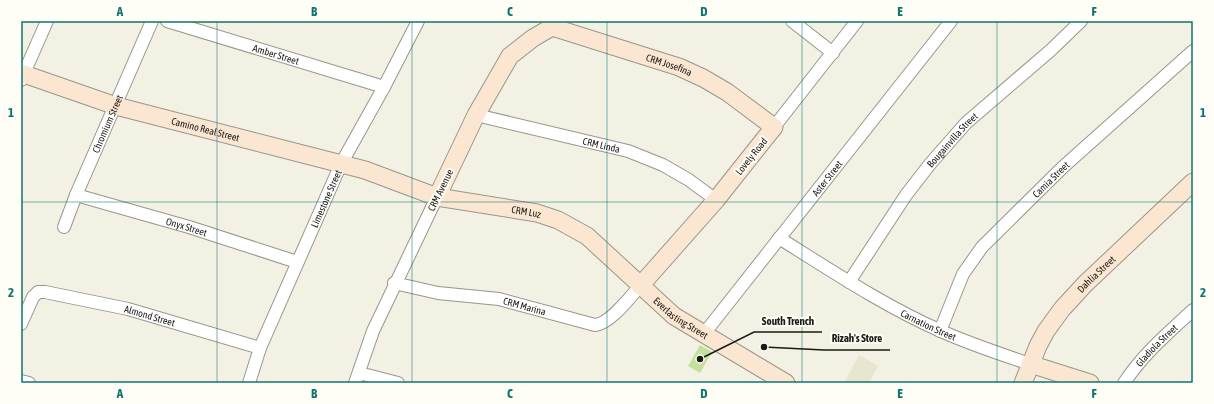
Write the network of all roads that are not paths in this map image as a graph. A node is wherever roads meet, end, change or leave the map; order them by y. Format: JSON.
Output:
{"nodes":[{"id":1,"x":47,"y":21,"type":"edge"},
{"id":2,"x":152,"y":21,"type":"edge"},
{"id":3,"x":167,"y":21,"type":"edge"},
{"id":4,"x":418,"y":21,"type":"edge"},
{"id":5,"x":792,"y":21,"type":"edge"},
{"id":6,"x":857,"y":21,"type":"edge"},
{"id":7,"x":951,"y":21,"type":"edge"},
{"id":8,"x":1081,"y":21,"type":"edge"},
{"id":9,"x":556,"y":24,"type":"edge"},
{"id":10,"x":1193,"y":50,"type":"edge"},
{"id":11,"x":833,"y":53,"type":"junction"},
{"id":12,"x":22,"y":76,"type":"edge"},
{"id":13,"x":384,"y":87,"type":"junction"},
{"id":14,"x":116,"y":106,"type":"junction"},
{"id":15,"x":476,"y":115,"type":"junction"},
{"id":16,"x":774,"y":127,"type":"junction"},
{"id":17,"x":341,"y":164,"type":"junction"},
{"id":18,"x":392,"y":179,"type":"joint"},
{"id":19,"x":1193,"y":182,"type":"edge"},
{"id":20,"x":76,"y":195,"type":"junction"},
{"id":21,"x":436,"y":196,"type":"junction"},
{"id":22,"x":716,"y":200,"type":"junction"},
{"id":23,"x":64,"y":227,"type":"dead end"},
{"id":24,"x":780,"y":238,"type":"junction"},
{"id":25,"x":297,"y":262,"type":"junction"},
{"id":26,"x":849,"y":282,"type":"junction"},
{"id":27,"x":394,"y":283,"type":"junction"},
{"id":28,"x":640,"y":286,"type":"junction"},
{"id":29,"x":1193,"y":310,"type":"edge"},
{"id":30,"x":21,"y":324,"type":"edge"},
{"id":31,"x":940,"y":331,"type":"junction"},
{"id":32,"x":703,"y":335,"type":"junction"},
{"id":33,"x":260,"y":348,"type":"junction"},
{"id":34,"x":1030,"y":364,"type":"junction"},
{"id":35,"x":357,"y":378,"type":"edge"},
{"id":36,"x":21,"y":381,"type":"edge"},
{"id":37,"x":29,"y":383,"type":"edge"},
{"id":38,"x":248,"y":383,"type":"edge"},
{"id":39,"x":398,"y":383,"type":"edge"},
{"id":40,"x":786,"y":383,"type":"edge"},
{"id":41,"x":1023,"y":383,"type":"edge"},
{"id":42,"x":1090,"y":383,"type":"edge"},
{"id":43,"x":1124,"y":383,"type":"edge"}],
"edges":[{"from":1,"to":12,"type":"street"},
{"from":2,"to":14,"type":"street","name":"Chromium Street"},
{"from":3,"to":13,"type":"street","name":"Amber Street"},
{"from":4,"to":13,"type":"street","name":"Limestone Street"},
{"from":5,"to":11,"type":"street"},
{"from":6,"to":11,"type":"street","name":"Lovely Road"},
{"from":7,"to":24,"type":"street","name":"Aster Street"},
{"from":8,"to":26,"type":"street","name":"Bougainvilla Street"},
{"from":9,"to":15,"type":"street","name":"CRM Avenue"},
{"from":9,"to":16,"type":"street","name":"CRM Josefina"},
{"from":10,"to":31,"type":"street","name":"Camia Street"},
{"from":11,"to":16,"type":"street","name":"Lovely Road"},
{"from":12,"to":14,"type":"street","name":"Camino Real Street"},
{"from":13,"to":17,"type":"street","name":"Limestone Street"},
{"from":14,"to":17,"type":"street","name":"Camino Real Street"},
{"from":14,"to":20,"type":"street","name":"Chromium Street"},
{"from":15,"to":21,"type":"street","name":"CRM Avenue"},
{"from":15,"to":22,"type":"street","name":"CRM Linda"},
{"from":16,"to":22,"type":"street","name":"Lovely Road"},
{"from":17,"to":18,"type":"street","name":"Camino Real Street"},
{"from":17,"to":25,"type":"street","name":"Limestone Street"},
{"from":18,"to":21,"type":"street","name":"CRM Luz"},
{"from":19,"to":34,"type":"street","name":"Dahlia Street"},
{"from":20,"to":23,"type":"street","name":"Chromium Street"},
{"from":20,"to":25,"type":"street","name":"Onyx Street"},
{"from":21,"to":27,"type":"street","name":"CRM Avenue"},
{"from":21,"to":28,"type":"street","name":"CRM Luz"},
{"from":22,"to":28,"type":"street","name":"Lovely Road"},
{"from":24,"to":26,"type":"street","name":"Carnation Street"},
{"from":24,"to":32,"type":"street","name":"Aster Street"},
{"from":25,"to":33,"type":"street","name":"Limestone Street"},
{"from":26,"to":31,"type":"street","name":"Carnation Street"},
{"from":27,"to":28,"type":"street","name":"CRM Marina"},
{"from":27,"to":35,"type":"street","name":"CRM Avenue"},
{"from":28,"to":32,"type":"street","name":"Everlasting Street"},
{"from":29,"to":43,"type":"street","name":"Gladiola Street"},
{"from":30,"to":33,"type":"street","name":"Almond Street"},
{"from":31,"to":34,"type":"street","name":"Carnation Street"},
{"from":32,"to":40,"type":"street","name":"Everlasting Street"},
{"from":33,"to":38,"type":"street","name":"Limestone Street"},
{"from":34,"to":41,"type":"street","name":"Dahlia Street"},
{"from":34,"to":42,"type":"street","name":"Carnation Street"},
{"from":35,"to":39,"type":"street"},
{"from":36,"to":37,"type":"street"}]}
